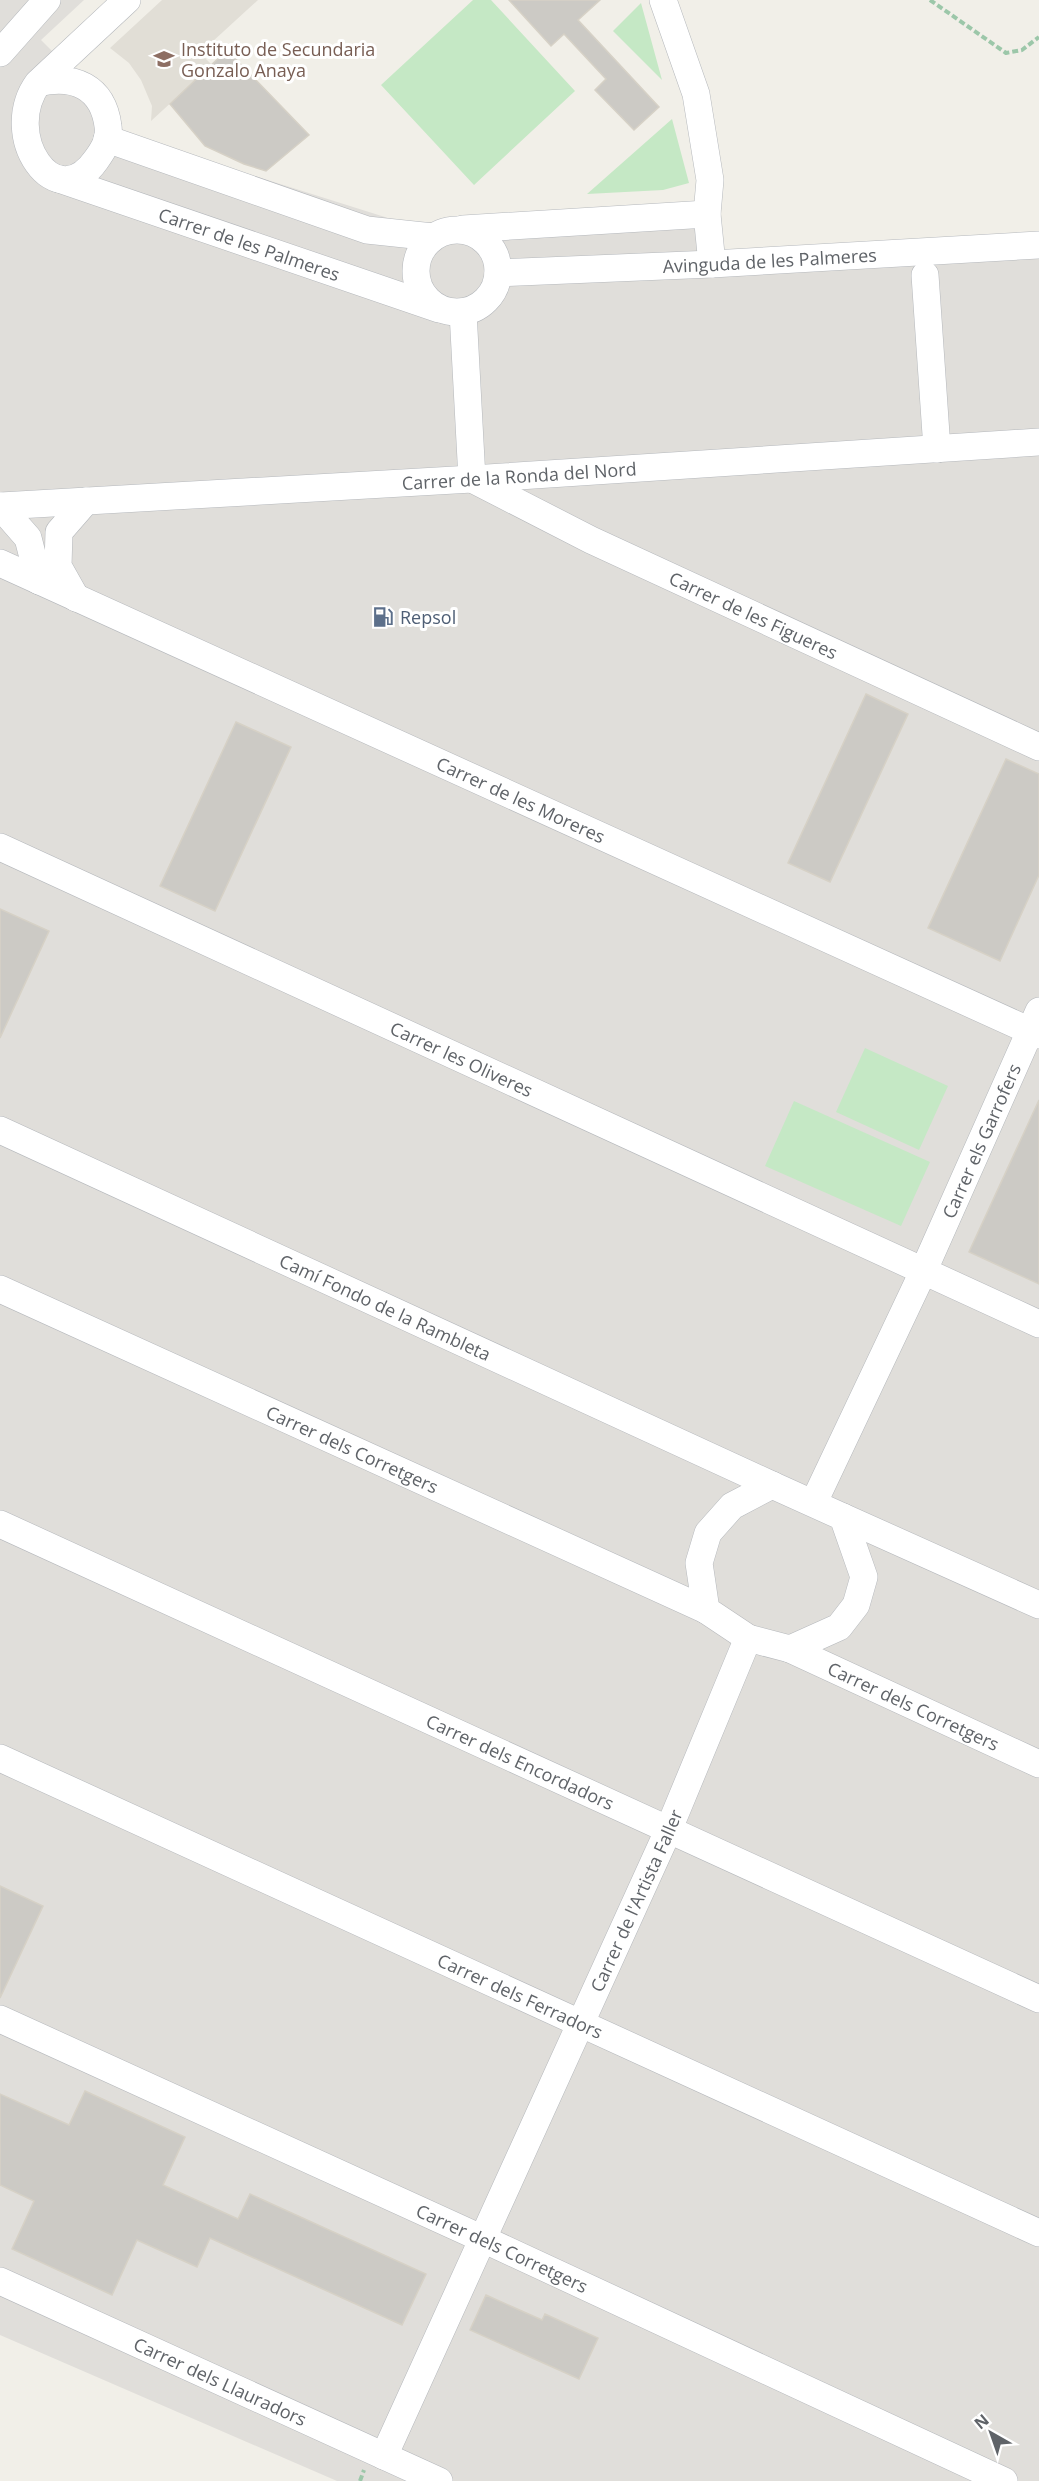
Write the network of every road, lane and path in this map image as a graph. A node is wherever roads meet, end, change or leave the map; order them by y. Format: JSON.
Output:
{"nodes":[{"id":1,"x":47,"y":0,"type":"edge"},
{"id":2,"x":127,"y":0,"type":"edge"},
{"id":3,"x":663,"y":0,"type":"edge"},
{"id":4,"x":930,"y":0,"type":"edge"},
{"id":5,"x":27,"y":11,"type":"edge"},
{"id":6,"x":1039,"y":37,"type":"edge"},
{"id":7,"x":0,"y":53,"type":"edge"},
{"id":8,"x":38,"y":83,"type":"junction"},
{"id":9,"x":107,"y":139,"type":"junction"},
{"id":10,"x":59,"y":179,"type":"junction"},
{"id":11,"x":707,"y":214,"type":"junction"},
{"id":12,"x":446,"y":233,"type":"junction"},
{"id":13,"x":1039,"y":246,"type":"edge"},
{"id":14,"x":712,"y":264,"type":"junction"},
{"id":15,"x":498,"y":273,"type":"junction"},
{"id":16,"x":925,"y":275,"type":"dead end"},
{"id":17,"x":451,"y":310,"type":"junction"},
{"id":18,"x":1039,"y":442,"type":"edge"},
{"id":19,"x":937,"y":448,"type":"junction"},
{"id":20,"x":471,"y":479,"type":"junction"},
{"id":21,"x":86,"y":501,"type":"junction"},
{"id":22,"x":0,"y":506,"type":"edge"},
{"id":23,"x":0,"y":563,"type":"edge"},
{"id":24,"x":39,"y":581,"type":"junction"},
{"id":25,"x":76,"y":598,"type":"junction"},
{"id":26,"x":1039,"y":747,"type":"edge"},
{"id":27,"x":0,"y":847,"type":"edge"},
{"id":28,"x":1036,"y":1026,"type":"edge"},
{"id":29,"x":0,"y":1130,"type":"edge"},
{"id":30,"x":923,"y":1272,"type":"junction"},
{"id":31,"x":0,"y":1289,"type":"edge"},
{"id":32,"x":1039,"y":1324,"type":"edge"},
{"id":33,"x":772,"y":1485,"type":"junction"},
{"id":34,"x":814,"y":1502,"type":"junction"},
{"id":35,"x":843,"y":1517,"type":"junction"},
{"id":36,"x":0,"y":1524,"type":"edge"},
{"id":37,"x":1039,"y":1605,"type":"edge"},
{"id":38,"x":706,"y":1610,"type":"junction"},
{"id":39,"x":748,"y":1638,"type":"junction"},
{"id":40,"x":790,"y":1649,"type":"junction"},
{"id":41,"x":0,"y":1758,"type":"edge"},
{"id":42,"x":1039,"y":1764,"type":"edge"},
{"id":43,"x":668,"y":1831,"type":"junction"},
{"id":44,"x":1039,"y":1999,"type":"edge"},
{"id":45,"x":0,"y":2019,"type":"edge"},
{"id":46,"x":581,"y":2023,"type":"junction"},
{"id":47,"x":1039,"y":2233,"type":"edge"},
{"id":48,"x":483,"y":2239,"type":"junction"},
{"id":49,"x":0,"y":2281,"type":"edge"},
{"id":50,"x":384,"y":2456,"type":"junction"},
{"id":51,"x":439,"y":2481,"type":"edge"},
{"id":52,"x":1004,"y":2481,"type":"edge"}],
"edges":[{"from":1,"to":5,"type":"street"},
{"from":2,"to":8,"type":"street"},
{"from":3,"to":11,"type":"street"},
{"from":4,"to":6,"type":"path"},
{"from":5,"to":7,"type":"street"},
{"from":8,"to":9,"type":"street"},
{"from":8,"to":10,"type":"street"},
{"from":9,"to":10,"type":"street"},
{"from":9,"to":12,"type":"street"},
{"from":10,"to":17,"type":"street","name":"Carrer de les Palmeres"},
{"from":11,"to":12,"type":"street"},
{"from":11,"to":14,"type":"street"},
{"from":12,"to":15,"type":"street"},
{"from":12,"to":17,"type":"street"},
{"from":13,"to":14,"type":"street","name":"Avinguda de les Palmeres"},
{"from":14,"to":15,"type":"street","name":"Avinguda de les Palmeres"},
{"from":15,"to":17,"type":"street"},
{"from":16,"to":19,"type":"street"},
{"from":17,"to":20,"type":"street"},
{"from":18,"to":19,"type":"street","name":"Carrer de la Ronda del Nord"},
{"from":19,"to":20,"type":"street","name":"Carrer de la Ronda del Nord"},
{"from":20,"to":21,"type":"street","name":"Carrer de la Ronda del Nord"},
{"from":20,"to":26,"type":"street","name":"Carrer de les Figueres"},
{"from":21,"to":22,"type":"street","name":"Carrer de la Ronda del Nord"},
{"from":21,"to":25,"type":"street"},
{"from":22,"to":24,"type":"street"},
{"from":23,"to":24,"type":"street","name":"Carrer de les Moreres"},
{"from":24,"to":25,"type":"street","name":"Carrer de les Moreres"},
{"from":25,"to":28,"type":"street","name":"Carrer de les Moreres"},
{"from":27,"to":30,"type":"street","name":"Carrer les Oliveres"},
{"from":28,"to":30,"type":"street","name":"Carrer els Garrofers"},
{"from":29,"to":33,"type":"street","name":"Camí Fondo de la Rambleta"},
{"from":30,"to":32,"type":"street","name":"Carrer les Oliveres"},
{"from":30,"to":34,"type":"street","name":"Carrer els Garrofers"},
{"from":31,"to":38,"type":"street","name":"Carrer dels Corretgers"},
{"from":33,"to":34,"type":"street"},
{"from":33,"to":38,"type":"street"},
{"from":34,"to":35,"type":"street"},
{"from":35,"to":37,"type":"street"},
{"from":35,"to":40,"type":"street"},
{"from":36,"to":43,"type":"street","name":"Carrer dels Encordadors"},
{"from":38,"to":39,"type":"street"},
{"from":39,"to":40,"type":"street"},
{"from":39,"to":43,"type":"street","name":"Carrer de l'Artista Faller"},
{"from":40,"to":42,"type":"street","name":"Carrer dels Corretgers"},
{"from":41,"to":46,"type":"street","name":"Carrer dels Ferradors"},
{"from":43,"to":44,"type":"street","name":"Carrer dels Encordadors"},
{"from":43,"to":46,"type":"street","name":"Carrer de l'Artista Faller"},
{"from":45,"to":48,"type":"street","name":"Carrer dels Corretgers"},
{"from":46,"to":47,"type":"street","name":"Carrer dels Ferradors"},
{"from":46,"to":48,"type":"street","name":"Carrer de l'Artista Faller"},
{"from":48,"to":50,"type":"street","name":"Carrer de l'Artista Faller"},
{"from":48,"to":52,"type":"street","name":"Carrer dels Corretgers"},
{"from":49,"to":50,"type":"street","name":"Carrer dels Llauradors"},
{"from":50,"to":51,"type":"street","name":"Carrer dels Llauradors"}]}
